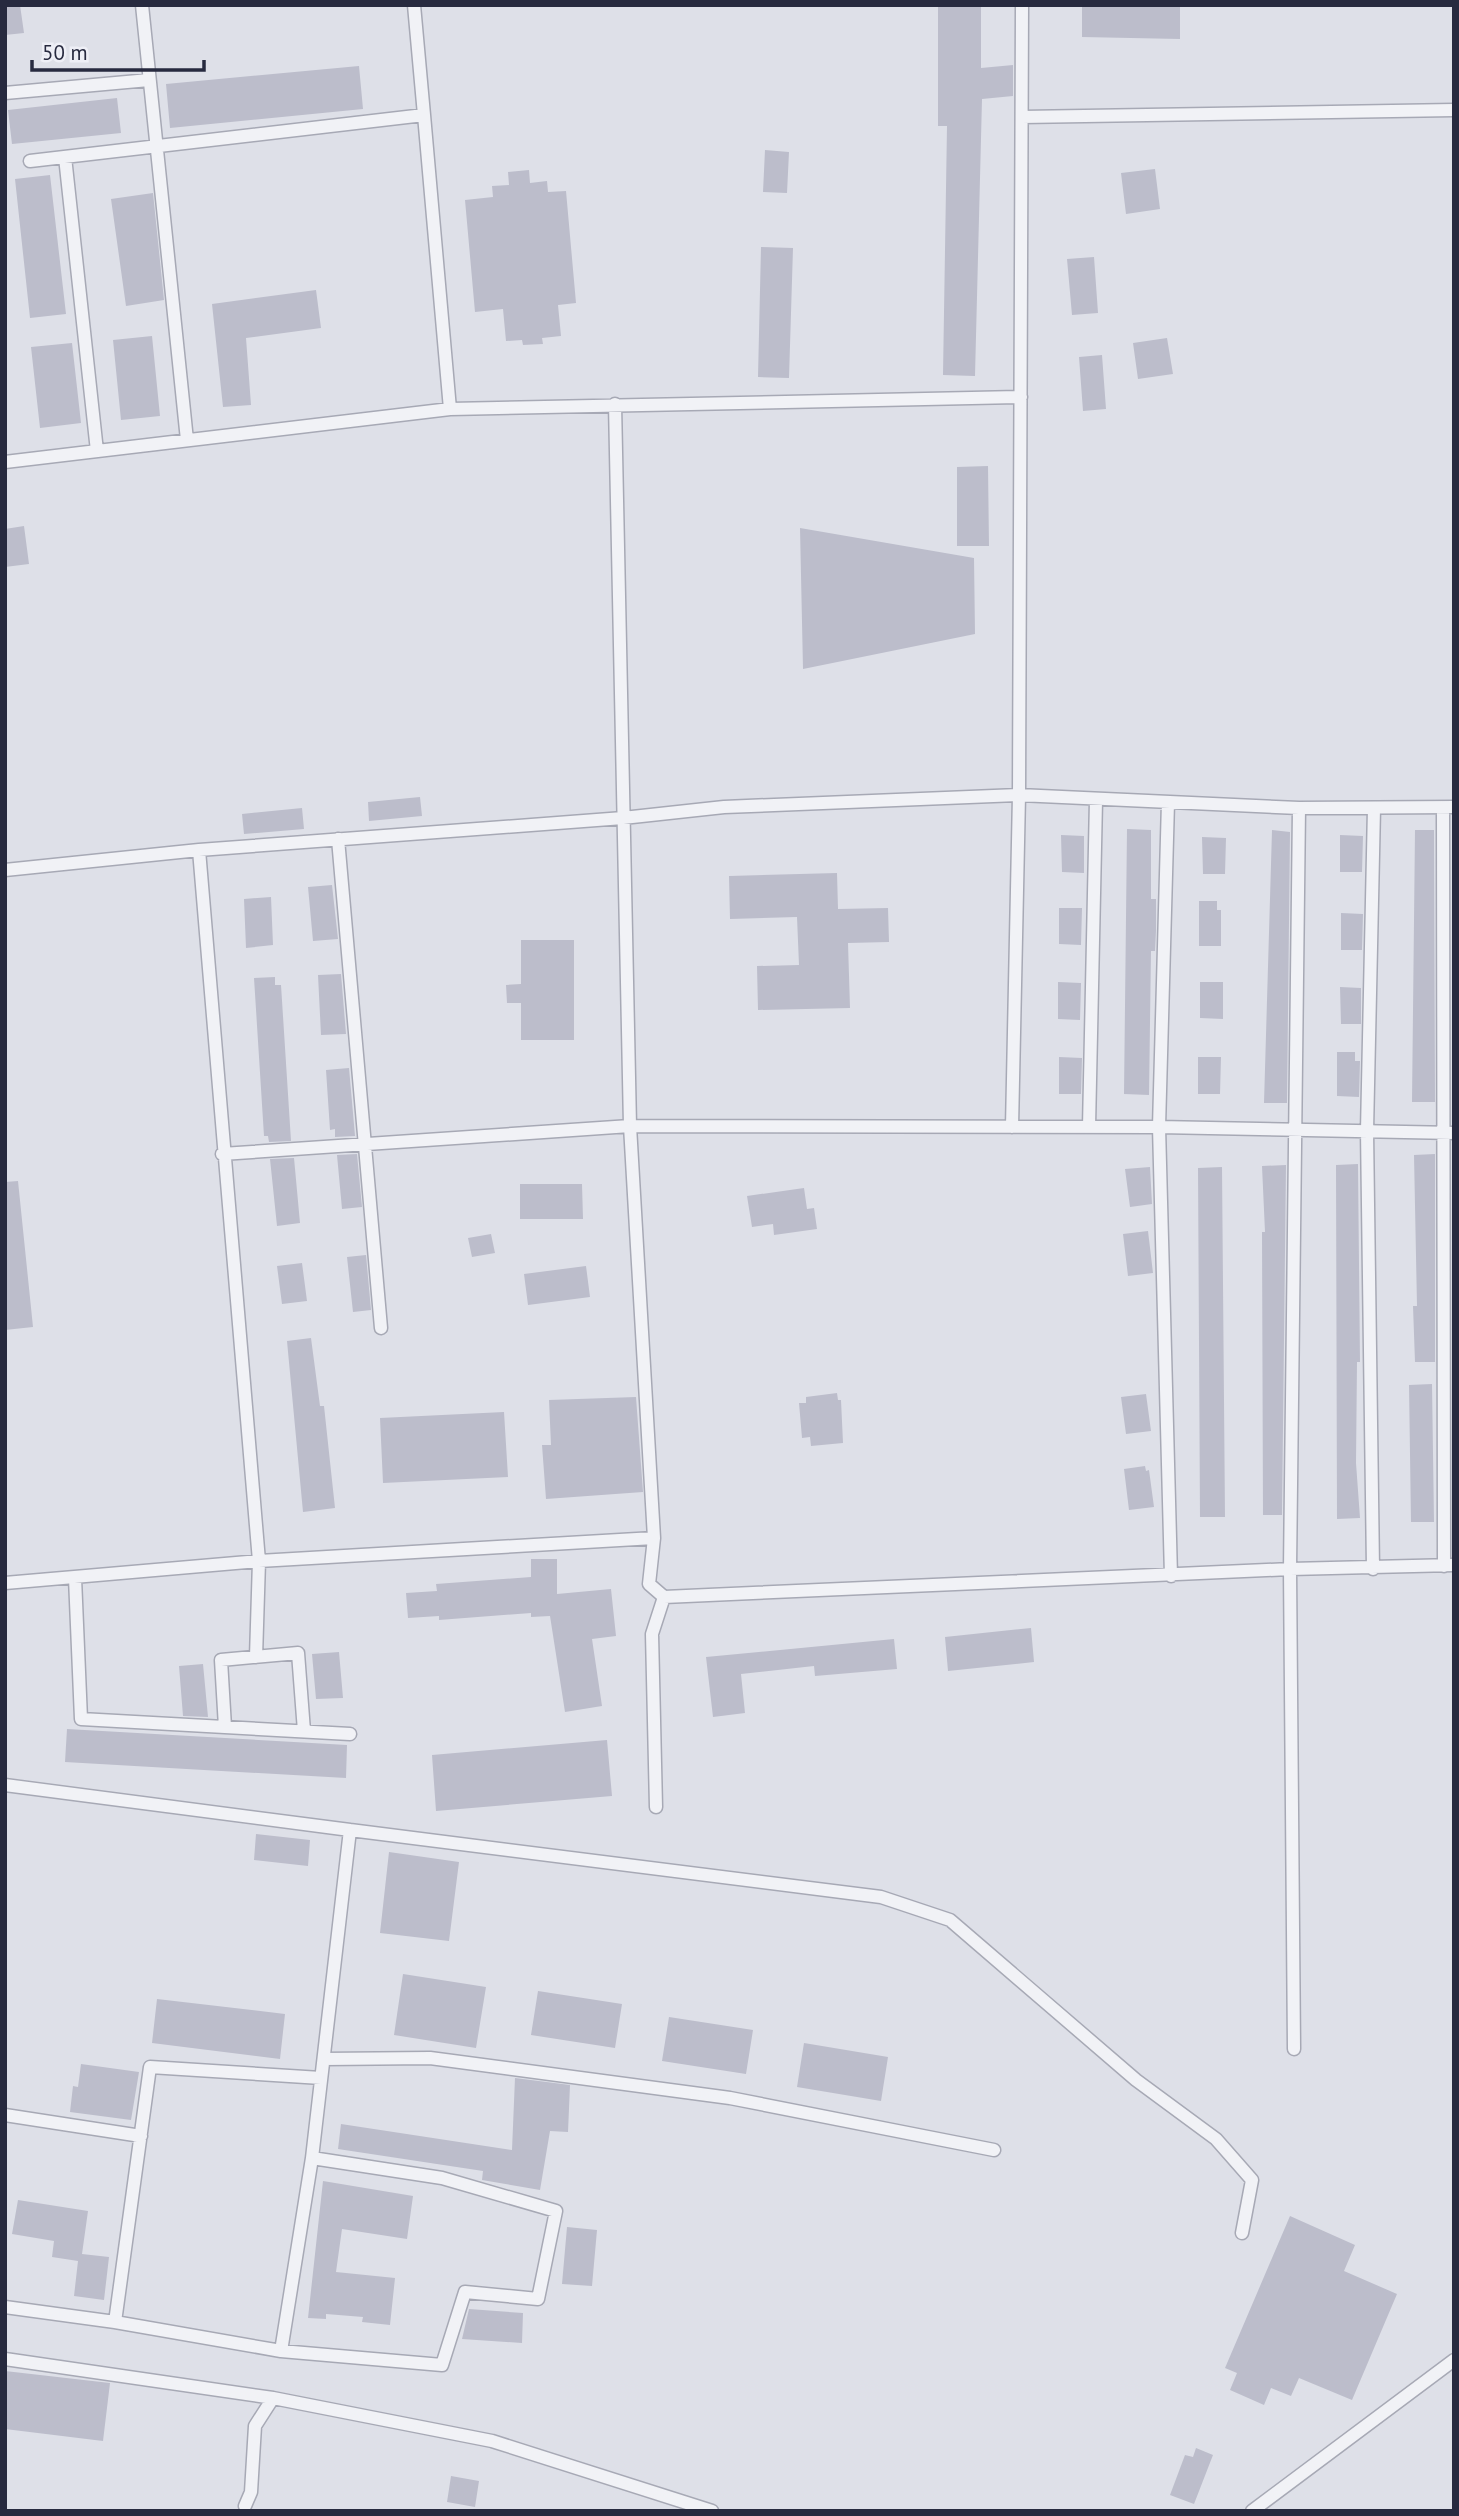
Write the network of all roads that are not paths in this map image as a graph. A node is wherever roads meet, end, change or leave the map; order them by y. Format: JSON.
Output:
{"nodes":[{"id":1,"x":142,"y":5,"type":"edge"},
{"id":2,"x":414,"y":5,"type":"edge"},
{"id":3,"x":1022,"y":5,"type":"edge"},
{"id":4,"x":149,"y":80,"type":"junction"},
{"id":5,"x":5,"y":93,"type":"edge"},
{"id":6,"x":1454,"y":110,"type":"edge"},
{"id":7,"x":424,"y":115,"type":"junction"},
{"id":8,"x":1022,"y":117,"type":"junction"},
{"id":9,"x":156,"y":146,"type":"junction"},
{"id":10,"x":65,"y":157,"type":"junction"},
{"id":11,"x":30,"y":161,"type":"dead end"},
{"id":12,"x":1021,"y":397,"type":"junction"},
{"id":13,"x":615,"y":404,"type":"junction"},
{"id":14,"x":450,"y":409,"type":"junction"},
{"id":15,"x":187,"y":440,"type":"junction"},
{"id":16,"x":97,"y":451,"type":"junction"},
{"id":17,"x":5,"y":462,"type":"edge"},
{"id":18,"x":1019,"y":795,"type":"junction"},
{"id":19,"x":1096,"y":800,"type":"junction"},
{"id":20,"x":1167,"y":802,"type":"junction"},
{"id":21,"x":1299,"y":808,"type":"junction"},
{"id":22,"x":1374,"y":808,"type":"junction"},
{"id":23,"x":1448,"y":808,"type":"edge"},
{"id":24,"x":623,"y":818,"type":"junction"},
{"id":25,"x":338,"y":839,"type":"junction"},
{"id":26,"x":199,"y":850,"type":"junction"},
{"id":27,"x":5,"y":870,"type":"edge"},
{"id":28,"x":630,"y":1126,"type":"junction"},
{"id":29,"x":1012,"y":1127,"type":"junction"},
{"id":30,"x":1089,"y":1127,"type":"junction"},
{"id":31,"x":1159,"y":1127,"type":"junction"},
{"id":32,"x":1298,"y":1128,"type":"junction"},
{"id":33,"x":1367,"y":1131,"type":"junction"},
{"id":34,"x":1448,"y":1133,"type":"edge"},
{"id":35,"x":364,"y":1143,"type":"junction"},
{"id":36,"x":222,"y":1154,"type":"junction"},
{"id":37,"x":1443,"y":1225,"type":"junction"},
{"id":38,"x":1454,"y":1235,"type":"edge"},
{"id":39,"x":381,"y":1328,"type":"dead end"},
{"id":40,"x":654,"y":1538,"type":"junction"},
{"id":41,"x":260,"y":1561,"type":"junction"},
{"id":42,"x":1449,"y":1565,"type":"edge"},
{"id":43,"x":1290,"y":1569,"type":"junction"},
{"id":44,"x":1373,"y":1569,"type":"junction"},
{"id":45,"x":1171,"y":1576,"type":"junction"},
{"id":46,"x":75,"y":1578,"type":"junction"},
{"id":47,"x":5,"y":1583,"type":"edge"},
{"id":48,"x":664,"y":1597,"type":"junction"},
{"id":49,"x":256,"y":1657,"type":"junction"},
{"id":50,"x":225,"y":1727,"type":"junction"},
{"id":51,"x":304,"y":1731,"type":"junction"},
{"id":52,"x":350,"y":1734,"type":"dead end"},
{"id":53,"x":5,"y":1785,"type":"edge"},
{"id":54,"x":656,"y":1807,"type":"dead end"},
{"id":55,"x":350,"y":1830,"type":"junction"},
{"id":56,"x":1294,"y":2049,"type":"dead end"},
{"id":57,"x":324,"y":2059,"type":"junction"},
{"id":58,"x":321,"y":2078,"type":"junction"},
{"id":59,"x":5,"y":2115,"type":"edge"},
{"id":60,"x":141,"y":2136,"type":"junction"},
{"id":61,"x":994,"y":2150,"type":"dead end"},
{"id":62,"x":312,"y":2158,"type":"junction"},
{"id":63,"x":1241,"y":2233,"type":"dead end"},
{"id":64,"x":5,"y":2306,"type":"edge"},
{"id":65,"x":115,"y":2322,"type":"junction"},
{"id":66,"x":282,"y":2351,"type":"junction"},
{"id":67,"x":5,"y":2359,"type":"edge"},
{"id":68,"x":1454,"y":2360,"type":"edge"},
{"id":69,"x":273,"y":2398,"type":"junction"},
{"id":70,"x":245,"y":2506,"type":"dead end"},
{"id":71,"x":712,"y":2511,"type":"edge"},
{"id":72,"x":1252,"y":2511,"type":"edge"}],
"edges":[{"from":1,"to":4,"type":"lane"},
{"from":2,"to":7,"type":"lane"},
{"from":3,"to":8,"type":"lane"},
{"from":4,"to":5,"type":"lane"},
{"from":4,"to":9,"type":"lane"},
{"from":6,"to":8,"type":"lane"},
{"from":7,"to":9,"type":"lane"},
{"from":7,"to":14,"type":"lane"},
{"from":8,"to":12,"type":"lane"},
{"from":9,"to":10,"type":"lane"},
{"from":9,"to":15,"type":"lane"},
{"from":10,"to":11,"type":"lane"},
{"from":10,"to":16,"type":"lane"},
{"from":12,"to":13,"type":"lane"},
{"from":12,"to":18,"type":"lane"},
{"from":13,"to":14,"type":"lane"},
{"from":13,"to":24,"type":"lane"},
{"from":14,"to":15,"type":"lane"},
{"from":15,"to":16,"type":"lane"},
{"from":16,"to":17,"type":"lane"},
{"from":18,"to":19,"type":"lane"},
{"from":18,"to":24,"type":"lane"},
{"from":18,"to":29,"type":"lane"},
{"from":19,"to":20,"type":"lane"},
{"from":19,"to":30,"type":"lane"},
{"from":20,"to":21,"type":"lane"},
{"from":20,"to":31,"type":"lane"},
{"from":21,"to":22,"type":"lane"},
{"from":21,"to":32,"type":"lane"},
{"from":22,"to":23,"type":"lane"},
{"from":22,"to":33,"type":"lane"},
{"from":23,"to":34,"type":"lane"},
{"from":24,"to":25,"type":"lane"},
{"from":24,"to":28,"type":"lane"},
{"from":25,"to":26,"type":"lane"},
{"from":25,"to":35,"type":"lane"},
{"from":26,"to":27,"type":"lane"},
{"from":26,"to":36,"type":"lane"},
{"from":28,"to":29,"type":"lane"},
{"from":28,"to":35,"type":"lane"},
{"from":28,"to":40,"type":"lane"},
{"from":29,"to":30,"type":"lane"},
{"from":30,"to":31,"type":"lane"},
{"from":31,"to":32,"type":"lane"},
{"from":31,"to":45,"type":"lane"},
{"from":32,"to":33,"type":"lane"},
{"from":32,"to":43,"type":"lane"},
{"from":33,"to":34,"type":"lane"},
{"from":33,"to":44,"type":"lane"},
{"from":34,"to":37,"type":"lane"},
{"from":35,"to":36,"type":"lane"},
{"from":35,"to":39,"type":"lane"},
{"from":36,"to":41,"type":"lane"},
{"from":37,"to":38,"type":"lane"},
{"from":37,"to":42,"type":"lane"},
{"from":40,"to":41,"type":"lane"},
{"from":40,"to":48,"type":"lane"},
{"from":41,"to":46,"type":"lane"},
{"from":41,"to":49,"type":"lane"},
{"from":42,"to":44,"type":"lane"},
{"from":43,"to":44,"type":"lane"},
{"from":43,"to":45,"type":"lane"},
{"from":43,"to":56,"type":"lane"},
{"from":45,"to":48,"type":"lane"},
{"from":46,"to":47,"type":"lane"},
{"from":46,"to":50,"type":"lane"},
{"from":48,"to":54,"type":"lane"},
{"from":49,"to":50,"type":"lane"},
{"from":49,"to":51,"type":"lane"},
{"from":50,"to":51,"type":"lane"},
{"from":51,"to":52,"type":"lane"},
{"from":53,"to":55,"type":"lane"},
{"from":55,"to":57,"type":"lane"},
{"from":55,"to":63,"type":"lane"},
{"from":57,"to":58,"type":"lane"},
{"from":57,"to":61,"type":"lane"},
{"from":58,"to":60,"type":"lane"},
{"from":58,"to":62,"type":"lane"},
{"from":59,"to":60,"type":"lane"},
{"from":60,"to":65,"type":"lane"},
{"from":62,"to":66,"type":"lane"},
{"from":62,"to":66,"type":"lane"},
{"from":64,"to":65,"type":"lane"},
{"from":65,"to":66,"type":"lane"},
{"from":67,"to":69,"type":"lane"},
{"from":68,"to":72,"type":"lane"},
{"from":69,"to":70,"type":"lane"},
{"from":69,"to":71,"type":"lane"}]}
